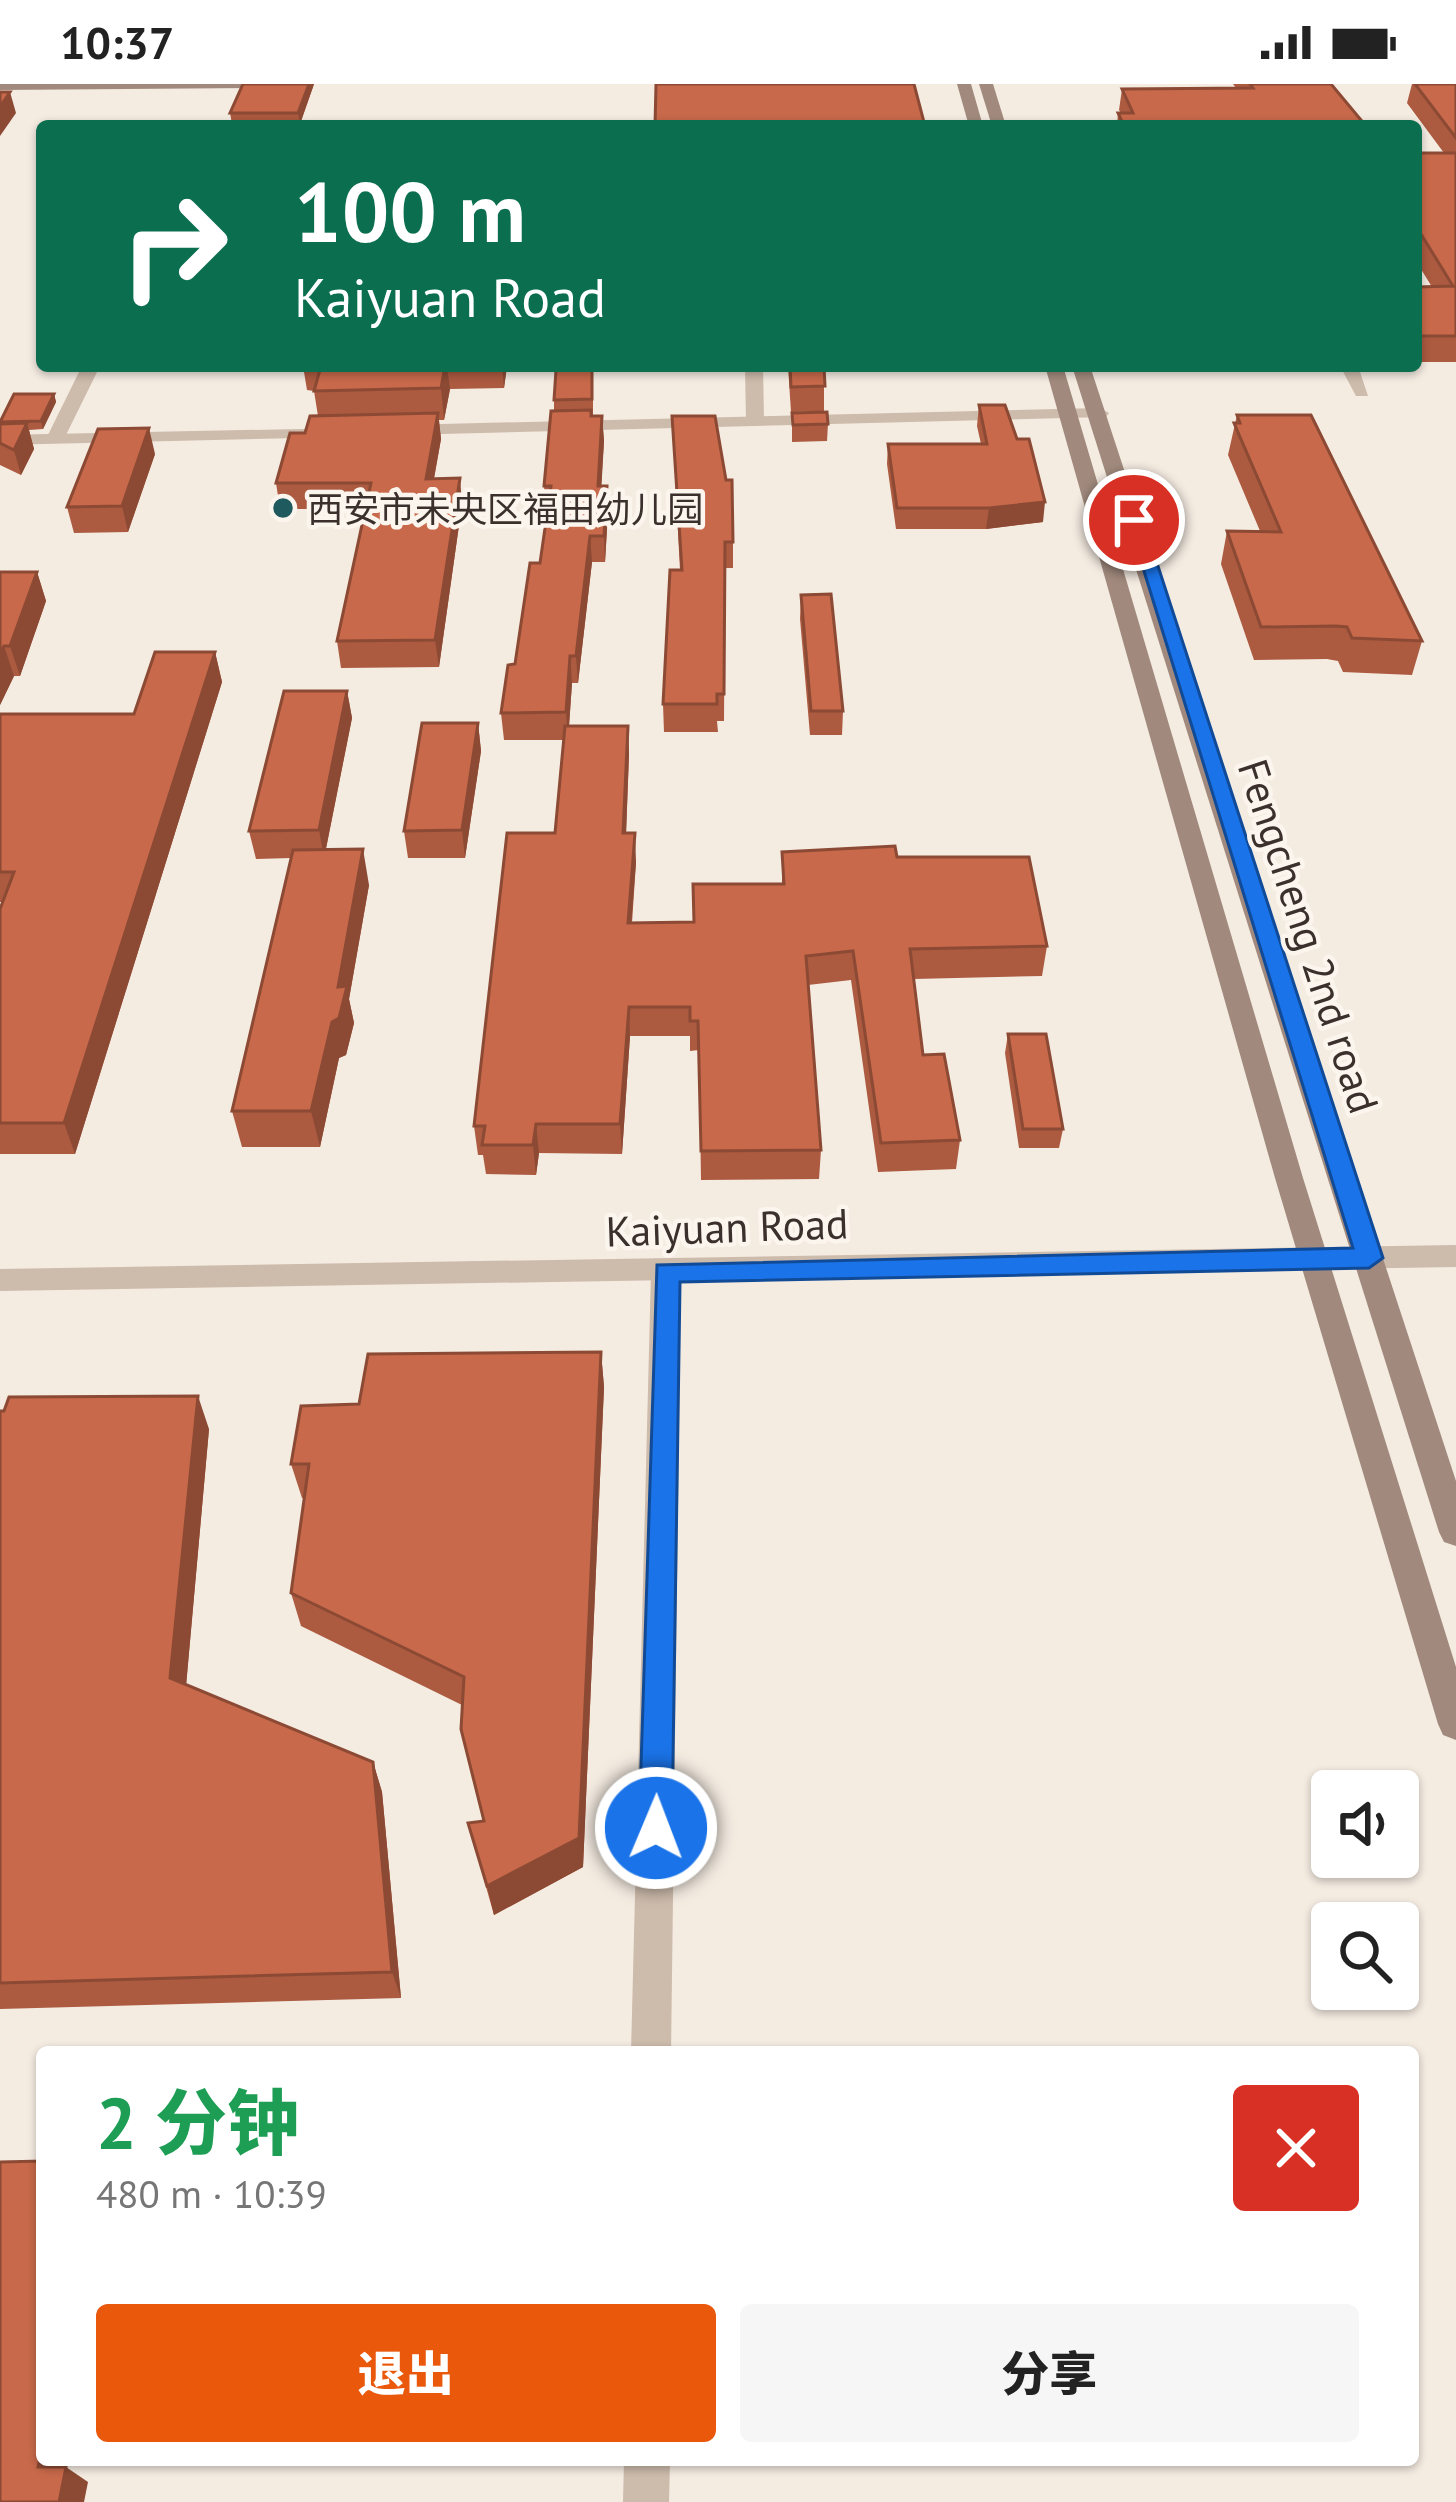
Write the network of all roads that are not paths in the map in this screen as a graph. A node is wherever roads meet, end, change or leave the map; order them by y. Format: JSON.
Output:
{"nodes":[{"id":1,"x":252,"y":84,"type":"edge"},
{"id":2,"x":964,"y":84,"type":"edge"},
{"id":3,"x":986,"y":84,"type":"edge"},
{"id":4,"x":0,"y":86,"type":"edge"},
{"id":5,"x":974,"y":120,"type":"edge"},
{"id":6,"x":997,"y":120,"type":"edge"},
{"id":7,"x":89,"y":372,"type":"edge"},
{"id":8,"x":754,"y":372,"type":"edge"},
{"id":9,"x":1056,"y":372,"type":"edge"},
{"id":10,"x":1084,"y":372,"type":"edge"},
{"id":11,"x":1351,"y":372,"type":"edge"},
{"id":12,"x":1362,"y":392,"type":"dead end"},
{"id":13,"x":1100,"y":412,"type":"junction"},
{"id":14,"x":1067,"y":413,"type":"junction"},
{"id":15,"x":755,"y":421,"type":"junction"},
{"id":16,"x":356,"y":431,"type":"edge"},
{"id":17,"x":379,"y":431,"type":"edge"},
{"id":18,"x":55,"y":439,"type":"junction"},
{"id":19,"x":0,"y":440,"type":"edge"},
{"id":20,"x":1456,"y":1256,"type":"edge"},
{"id":21,"x":1313,"y":1257,"type":"junction"},
{"id":22,"x":1369,"y":1258,"type":"junction"},
{"id":23,"x":666,"y":1272,"type":"junction"},
{"id":24,"x":0,"y":1280,"type":"edge"},
{"id":25,"x":1456,"y":1532,"type":"edge"},
{"id":26,"x":1456,"y":1724,"type":"edge"},
{"id":27,"x":651,"y":2046,"type":"edge"},
{"id":28,"x":647,"y":2466,"type":"edge"},
{"id":29,"x":646,"y":2502,"type":"edge"}],
"edges":[{"from":1,"to":4,"type":"main road"},
{"from":2,"to":5,"type":"main road"},
{"from":3,"to":6,"type":"main road"},
{"from":7,"to":18,"type":"street"},
{"from":8,"to":15,"type":"street"},
{"from":9,"to":14,"type":"main road","name":"Fengcheng 2nd road"},
{"from":10,"to":13,"type":"main road","name":"Fengcheng 2nd road"},
{"from":11,"to":12,"type":"street"},
{"from":13,"to":14,"type":"street"},
{"from":13,"to":22,"type":"main road","name":"Fengcheng 2nd road"},
{"from":14,"to":15,"type":"street"},
{"from":14,"to":21,"type":"main road","name":"Fengcheng 2nd road"},
{"from":15,"to":17,"type":"street"},
{"from":16,"to":18,"type":"street"},
{"from":18,"to":19,"type":"street"},
{"from":20,"to":22,"type":"street","name":"Kaiyuan Road"},
{"from":21,"to":22,"type":"street","name":"Kaiyuan Road"},
{"from":21,"to":23,"type":"street","name":"Kaiyuan Road"},
{"from":21,"to":26,"type":"main road","name":"Fengcheng 2nd road"},
{"from":22,"to":25,"type":"main road","name":"Fengcheng 2nd road"},
{"from":23,"to":24,"type":"street","name":"Kaiyuan Road"},
{"from":23,"to":27,"type":"street"},
{"from":28,"to":29,"type":"street"}]}
